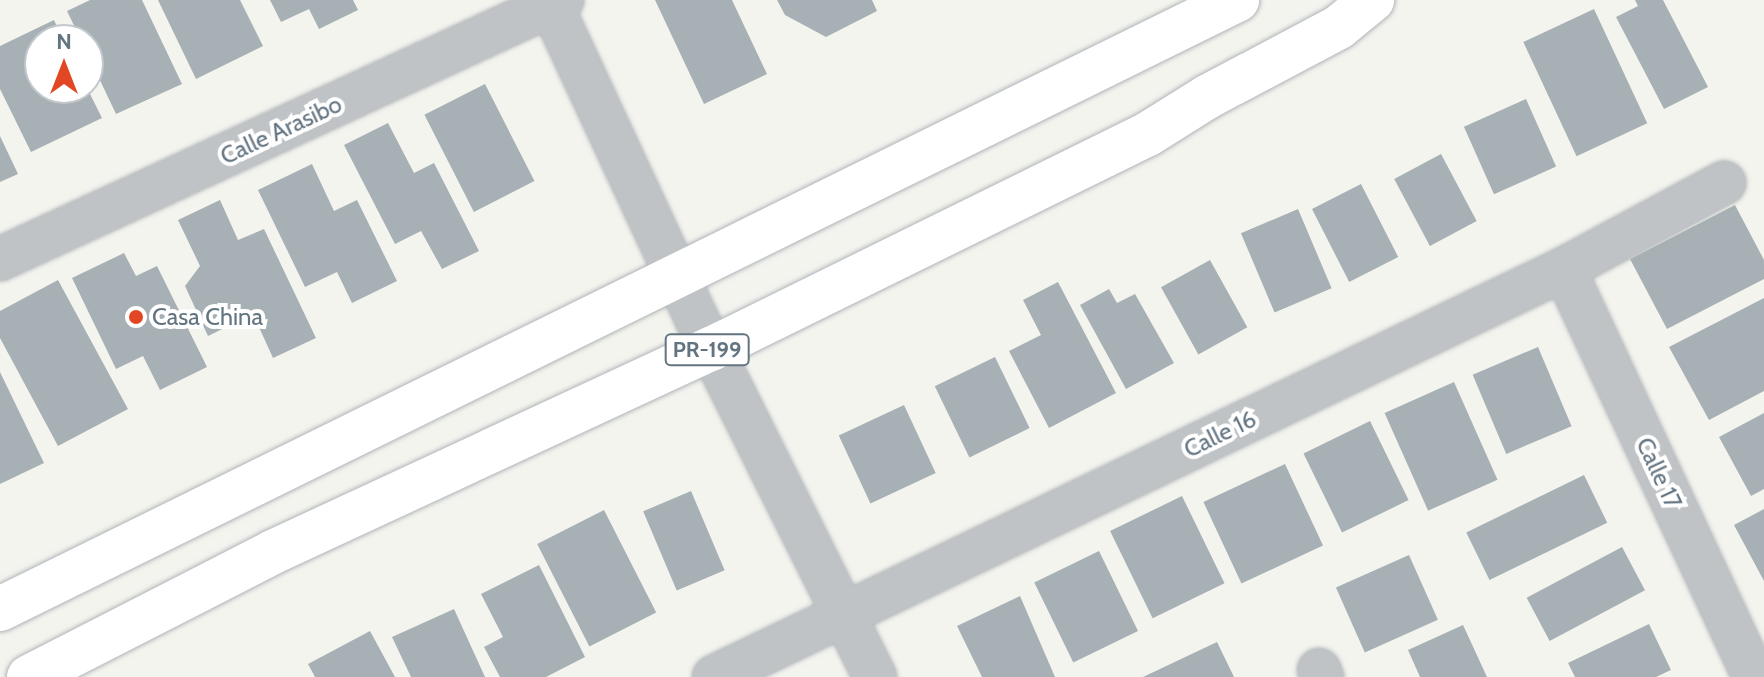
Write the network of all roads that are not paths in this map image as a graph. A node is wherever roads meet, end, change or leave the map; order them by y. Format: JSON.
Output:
{"nodes":[{"id":1,"x":1237,"y":0,"type":"edge"},
{"id":2,"x":1372,"y":0,"type":"edge"},
{"id":3,"x":557,"y":2,"type":"edge"},
{"id":4,"x":1724,"y":183,"type":"dead end"},
{"id":5,"x":0,"y":259,"type":"edge"},
{"id":6,"x":1564,"y":269,"type":"junction"},
{"id":7,"x":678,"y":278,"type":"junction"},
{"id":8,"x":711,"y":349,"type":"junction"},
{"id":9,"x":0,"y":609,"type":"edge"},
{"id":10,"x":844,"y":614,"type":"junction"},
{"id":11,"x":29,"y":677,"type":"edge"},
{"id":12,"x":714,"y":677,"type":"edge"},
{"id":13,"x":875,"y":677,"type":"edge"},
{"id":14,"x":1754,"y":677,"type":"edge"}],
"edges":[{"from":1,"to":7,"type":"main road"},
{"from":2,"to":8,"type":"main road","number":"PR-199"},
{"from":3,"to":5,"type":"street","name":"Calle Arasibo"},
{"from":3,"to":7,"type":"street"},
{"from":4,"to":6,"type":"street","name":"Calle 16"},
{"from":6,"to":10,"type":"street","name":"Calle 16"},
{"from":6,"to":14,"type":"street","name":"Calle 17"},
{"from":7,"to":8,"type":"street"},
{"from":7,"to":9,"type":"main road"},
{"from":8,"to":10,"type":"street"},
{"from":8,"to":11,"type":"main road","number":"PR-199"},
{"from":10,"to":12,"type":"street","name":"Calle 16"},
{"from":10,"to":13,"type":"street"}]}
